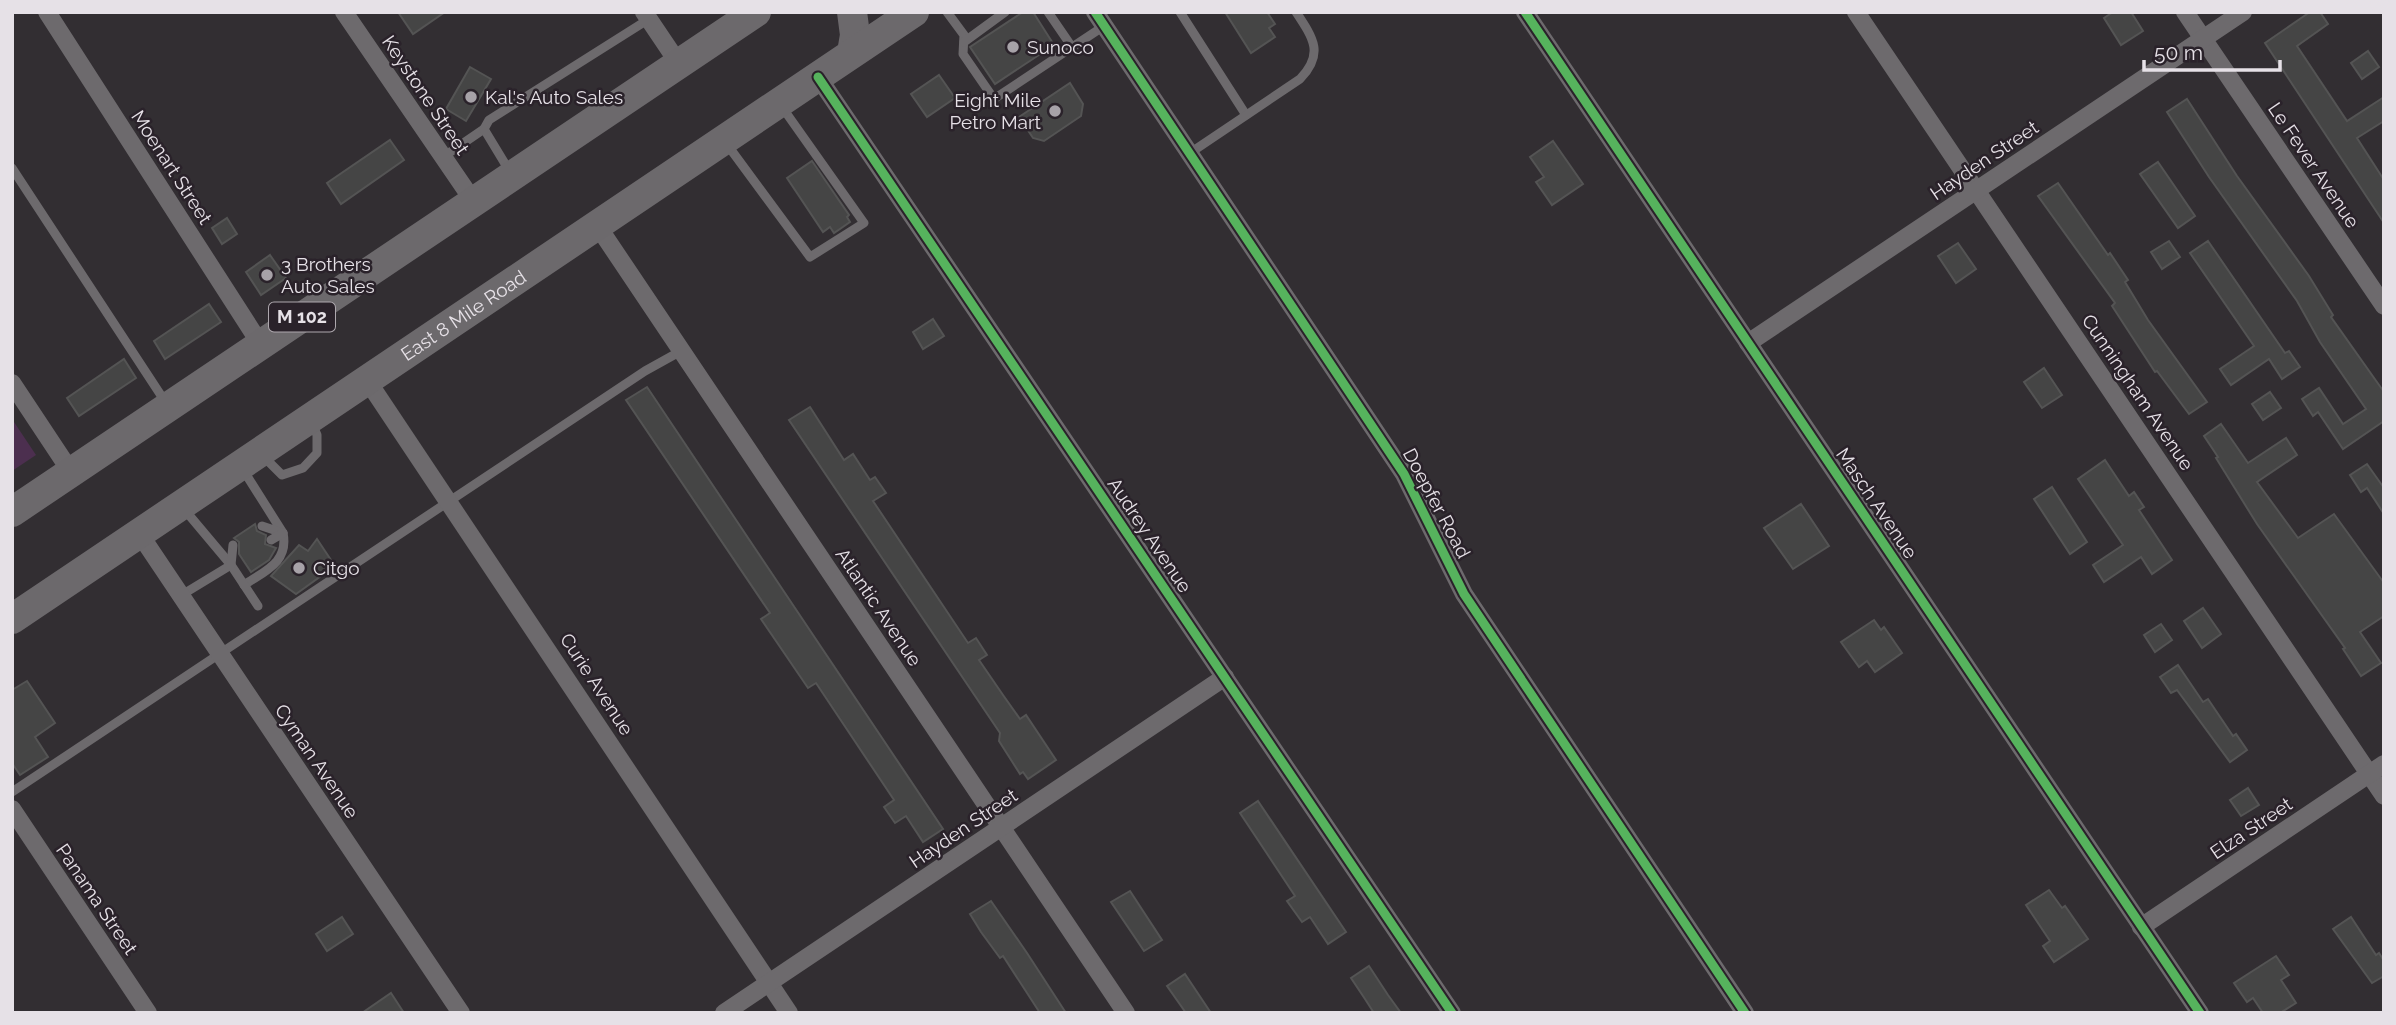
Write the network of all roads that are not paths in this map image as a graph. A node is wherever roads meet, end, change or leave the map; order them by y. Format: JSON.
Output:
{"nodes":[{"id":1,"x":47,"y":12,"type":"edge"},
{"id":2,"x":344,"y":12,"type":"edge"},
{"id":3,"x":756,"y":12,"type":"edge"},
{"id":4,"x":852,"y":12,"type":"edge"},
{"id":5,"x":914,"y":12,"type":"edge"},
{"id":6,"x":947,"y":12,"type":"edge"},
{"id":7,"x":1005,"y":12,"type":"edge"},
{"id":8,"x":1048,"y":12,"type":"edge"},
{"id":9,"x":1180,"y":12,"type":"edge"},
{"id":10,"x":1296,"y":12,"type":"edge"},
{"id":11,"x":1525,"y":12,"type":"edge"},
{"id":12,"x":1856,"y":12,"type":"edge"},
{"id":13,"x":2185,"y":12,"type":"edge"},
{"id":14,"x":2243,"y":12,"type":"edge"},
{"id":15,"x":646,"y":15,"type":"edge"},
{"id":16,"x":1099,"y":19,"type":"edge"},
{"id":17,"x":2203,"y":39,"type":"junction"},
{"id":18,"x":964,"y":42,"type":"junction"},
{"id":19,"x":1072,"y":47,"type":"junction"},
{"id":20,"x":852,"y":53,"type":"junction"},
{"id":21,"x":679,"y":64,"type":"junction"},
{"id":22,"x":818,"y":76,"type":"junction"},
{"id":23,"x":779,"y":102,"type":"junction"},
{"id":24,"x":1246,"y":115,"type":"junction"},
{"id":25,"x":484,"y":129,"type":"junction"},
{"id":26,"x":724,"y":139,"type":"junction"},
{"id":27,"x":1190,"y":153,"type":"junction"},
{"id":28,"x":443,"y":157,"type":"junction"},
{"id":29,"x":12,"y":168,"type":"edge"},
{"id":30,"x":512,"y":176,"type":"junction"},
{"id":31,"x":1977,"y":190,"type":"junction"},
{"id":32,"x":474,"y":202,"type":"junction"},
{"id":33,"x":597,"y":225,"type":"junction"},
{"id":34,"x":2384,"y":306,"type":"edge"},
{"id":35,"x":1748,"y":343,"type":"junction"},
{"id":36,"x":261,"y":345,"type":"junction"},
{"id":37,"x":681,"y":351,"type":"junction"},
{"id":38,"x":367,"y":380,"type":"junction"},
{"id":39,"x":12,"y":383,"type":"edge"},
{"id":40,"x":169,"y":407,"type":"junction"},
{"id":41,"x":250,"y":459,"type":"junction"},
{"id":42,"x":71,"y":472,"type":"junction"},
{"id":43,"x":448,"y":500,"type":"junction"},
{"id":44,"x":181,"y":505,"type":"junction"},
{"id":45,"x":12,"y":512,"type":"edge"},
{"id":46,"x":261,"y":526,"type":"dead end"},
{"id":47,"x":283,"y":533,"type":"junction"},
{"id":48,"x":139,"y":534,"type":"junction"},
{"id":49,"x":271,"y":540,"type":"dead end"},
{"id":50,"x":233,"y":545,"type":"dead end"},
{"id":51,"x":242,"y":559,"type":"dead end"},
{"id":52,"x":231,"y":565,"type":"junction"},
{"id":53,"x":244,"y":585,"type":"junction"},
{"id":54,"x":180,"y":596,"type":"junction"},
{"id":55,"x":20,"y":605,"type":"edge"},
{"id":56,"x":258,"y":606,"type":"dead end"},
{"id":57,"x":219,"y":653,"type":"junction"},
{"id":58,"x":1225,"y":677,"type":"junction"},
{"id":59,"x":2376,"y":769,"type":"edge"},
{"id":60,"x":12,"y":792,"type":"edge"},
{"id":61,"x":2384,"y":796,"type":"edge"},
{"id":62,"x":12,"y":810,"type":"edge"},
{"id":63,"x":1001,"y":827,"type":"junction"},
{"id":64,"x":2141,"y":927,"type":"junction"},
{"id":65,"x":769,"y":984,"type":"junction"},
{"id":66,"x":148,"y":1013,"type":"edge"},
{"id":67,"x":461,"y":1013,"type":"edge"},
{"id":68,"x":724,"y":1013,"type":"edge"},
{"id":69,"x":789,"y":1013,"type":"edge"},
{"id":70,"x":1126,"y":1013,"type":"edge"},
{"id":71,"x":1452,"y":1013,"type":"edge"},
{"id":72,"x":1745,"y":1013,"type":"edge"},
{"id":73,"x":2200,"y":1013,"type":"edge"}],
"edges":[{"from":1,"to":36,"type":"street","name":"Moenart Street"},
{"from":2,"to":28,"type":"street","name":"Keystone Street"},
{"from":3,"to":21,"type":"highway","number":"M 102"},
{"from":4,"to":20,"type":"highway"},
{"from":5,"to":20,"type":"highway","name":"East 8 Mile Road"},
{"from":6,"to":18,"type":"lane"},
{"from":7,"to":18,"type":"lane"},
{"from":8,"to":19,"type":"lane"},
{"from":9,"to":24,"type":"lane"},
{"from":10,"to":24,"type":"lane"},
{"from":11,"to":35,"type":"street","name":"Masch Avenue"},
{"from":12,"to":31,"type":"street","name":"Cunningham Avenue"},
{"from":13,"to":17,"type":"street","name":"Le Fever Avenue"},
{"from":14,"to":17,"type":"street","name":"Hayden Street"},
{"from":15,"to":21,"type":"street"},
{"from":15,"to":25,"type":"lane"},
{"from":16,"to":19,"type":"lane"},
{"from":16,"to":27,"type":"street","name":"Doepfer Road"},
{"from":17,"to":31,"type":"street","name":"Hayden Street"},
{"from":17,"to":34,"type":"street","name":"Le Fever Avenue"},
{"from":18,"to":19,"type":"lane"},
{"from":20,"to":22,"type":"highway","name":"East 8 Mile Road"},
{"from":21,"to":30,"type":"highway","number":"M 102"},
{"from":22,"to":23,"type":"highway","name":"East 8 Mile Road"},
{"from":22,"to":58,"type":"street","name":"Audrey Avenue"},
{"from":23,"to":26,"type":"highway","name":"East 8 Mile Road"},
{"from":23,"to":26,"type":"lane"},
{"from":24,"to":27,"type":"lane"},
{"from":25,"to":28,"type":"lane"},
{"from":25,"to":30,"type":"lane"},
{"from":26,"to":33,"type":"highway","name":"East 8 Mile Road"},
{"from":27,"to":72,"type":"street","name":"Doepfer Road"},
{"from":28,"to":32,"type":"street","name":"Keystone Street"},
{"from":29,"to":40,"type":"lane"},
{"from":30,"to":32,"type":"highway","number":"M 102"},
{"from":31,"to":35,"type":"street","name":"Hayden Street"},
{"from":31,"to":59,"type":"street","name":"Cunningham Avenue"},
{"from":32,"to":36,"type":"highway","number":"M 102"},
{"from":33,"to":37,"type":"street","name":"Atlantic Avenue"},
{"from":33,"to":38,"type":"highway","name":"East 8 Mile Road"},
{"from":35,"to":64,"type":"street","name":"Masch Avenue"},
{"from":36,"to":40,"type":"highway","number":"M 102"},
{"from":37,"to":43,"type":"lane"},
{"from":37,"to":63,"type":"street","name":"Atlantic Avenue"},
{"from":38,"to":41,"type":"highway","name":"East 8 Mile Road"},
{"from":38,"to":43,"type":"street","name":"Curie Avenue"},
{"from":39,"to":42,"type":"street"},
{"from":40,"to":42,"type":"highway","number":"M 102"},
{"from":41,"to":44,"type":"highway","name":"East 8 Mile Road"},
{"from":41,"to":47,"type":"lane"},
{"from":42,"to":45,"type":"highway","number":"M 102"},
{"from":43,"to":57,"type":"lane"},
{"from":43,"to":65,"type":"street","name":"Curie Avenue"},
{"from":44,"to":48,"type":"highway","name":"East 8 Mile Road"},
{"from":44,"to":52,"type":"lane"},
{"from":46,"to":47,"type":"lane"},
{"from":47,"to":49,"type":"lane"},
{"from":47,"to":53,"type":"lane"},
{"from":48,"to":54,"type":"street","name":"Cyman Avenue"},
{"from":48,"to":55,"type":"highway","name":"East 8 Mile Road"},
{"from":50,"to":52,"type":"lane"},
{"from":51,"to":52,"type":"lane"},
{"from":52,"to":53,"type":"lane"},
{"from":52,"to":54,"type":"lane"},
{"from":53,"to":56,"type":"lane"},
{"from":54,"to":57,"type":"street","name":"Cyman Avenue"},
{"from":57,"to":60,"type":"lane"},
{"from":57,"to":67,"type":"street","name":"Cyman Avenue"},
{"from":58,"to":63,"type":"street","name":"Hayden Street"},
{"from":58,"to":71,"type":"street","name":"Audrey Avenue"},
{"from":59,"to":61,"type":"street","name":"Cunningham Avenue"},
{"from":59,"to":64,"type":"street","name":"Elza Street"},
{"from":62,"to":66,"type":"street","name":"Panama Street"},
{"from":63,"to":65,"type":"street","name":"Hayden Street"},
{"from":63,"to":70,"type":"street","name":"Atlantic Avenue"},
{"from":64,"to":73,"type":"street","name":"Masch Avenue"},
{"from":65,"to":68,"type":"street","name":"Hayden Street"},
{"from":65,"to":69,"type":"street","name":"Curie Avenue"}]}
